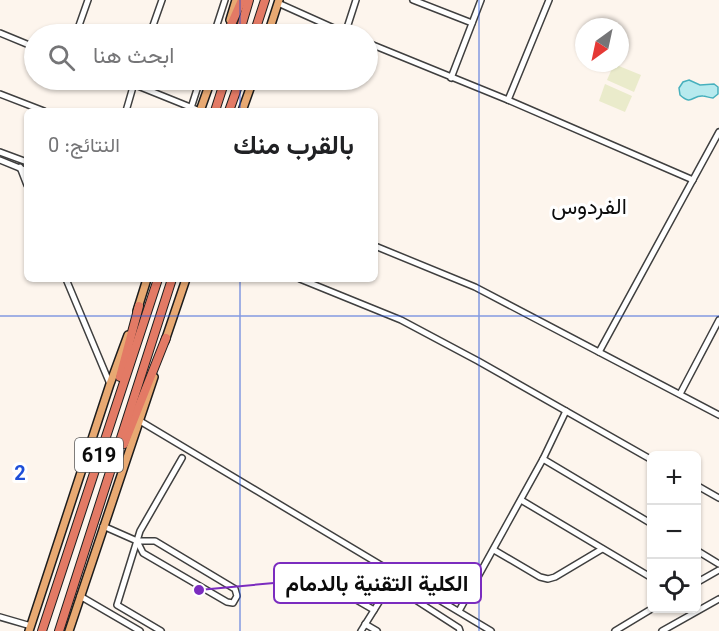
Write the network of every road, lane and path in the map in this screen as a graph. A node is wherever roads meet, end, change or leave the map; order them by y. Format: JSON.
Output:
{"nodes":[{"id":1,"x":88,"y":0,"type":"edge"},
{"id":2,"x":162,"y":0,"type":"edge"},
{"id":3,"x":225,"y":0,"type":"edge"},
{"id":4,"x":237,"y":0,"type":"edge"},
{"id":5,"x":242,"y":0,"type":"edge"},
{"id":6,"x":249,"y":0,"type":"edge"},
{"id":7,"x":265,"y":0,"type":"edge"},
{"id":8,"x":356,"y":0,"type":"edge"},
{"id":9,"x":413,"y":0,"type":"edge"},
{"id":10,"x":481,"y":0,"type":"edge"},
{"id":11,"x":549,"y":0,"type":"edge"},
{"id":12,"x":279,"y":2,"type":"edge"},
{"id":13,"x":421,"y":2,"type":"edge"},
{"id":14,"x":472,"y":23,"type":"junction"},
{"id":15,"x":80,"y":24,"type":"edge"},
{"id":16,"x":154,"y":24,"type":"edge"},
{"id":17,"x":217,"y":24,"type":"edge"},
{"id":18,"x":229,"y":24,"type":"edge"},
{"id":19,"x":231,"y":24,"type":"edge"},
{"id":20,"x":242,"y":24,"type":"edge"},
{"id":21,"x":257,"y":24,"type":"edge"},
{"id":22,"x":271,"y":24,"type":"edge"},
{"id":23,"x":325,"y":24,"type":"edge"},
{"id":24,"x":349,"y":24,"type":"edge"},
{"id":25,"x":0,"y":33,"type":"edge"},
{"id":26,"x":24,"y":43,"type":"edge"},
{"id":27,"x":378,"y":47,"type":"edge"},
{"id":28,"x":451,"y":78,"type":"junction"},
{"id":29,"x":132,"y":90,"type":"edge"},
{"id":30,"x":151,"y":90,"type":"edge"},
{"id":31,"x":197,"y":90,"type":"edge"},
{"id":32,"x":207,"y":90,"type":"edge"},
{"id":33,"x":222,"y":90,"type":"edge"},
{"id":34,"x":237,"y":90,"type":"edge"},
{"id":35,"x":249,"y":90,"type":"edge"},
{"id":36,"x":0,"y":94,"type":"edge"},
{"id":37,"x":508,"y":100,"type":"junction"},
{"id":38,"x":36,"y":108,"type":"edge"},
{"id":39,"x":127,"y":108,"type":"edge"},
{"id":40,"x":189,"y":108,"type":"edge"},
{"id":41,"x":191,"y":108,"type":"edge"},
{"id":42,"x":201,"y":108,"type":"edge"},
{"id":43,"x":217,"y":108,"type":"edge"},
{"id":44,"x":231,"y":108,"type":"edge"},
{"id":45,"x":243,"y":108,"type":"edge"},
{"id":46,"x":719,"y":132,"type":"edge"},
{"id":47,"x":0,"y":152,"type":"edge"},
{"id":48,"x":19,"y":159,"type":"junction"},
{"id":49,"x":0,"y":160,"type":"edge"},
{"id":50,"x":24,"y":161,"type":"edge"},
{"id":51,"x":20,"y":169,"type":"junction"},
{"id":52,"x":24,"y":170,"type":"edge"},
{"id":53,"x":24,"y":178,"type":"edge"},
{"id":54,"x":693,"y":180,"type":"junction"},
{"id":55,"x":378,"y":247,"type":"edge"},
{"id":56,"x":67,"y":282,"type":"edge"},
{"id":57,"x":146,"y":282,"type":"edge"},
{"id":58,"x":157,"y":282,"type":"edge"},
{"id":59,"x":171,"y":282,"type":"edge"},
{"id":60,"x":185,"y":282,"type":"edge"},
{"id":61,"x":307,"y":282,"type":"edge"},
{"id":62,"x":139,"y":306,"type":"junction"},
{"id":63,"x":719,"y":320,"type":"edge"},
{"id":64,"x":166,"y":338,"type":"junction"},
{"id":65,"x":599,"y":352,"type":"junction"},
{"id":66,"x":110,"y":384,"type":"junction"},
{"id":67,"x":680,"y":394,"type":"junction"},
{"id":68,"x":566,"y":411,"type":"junction"},
{"id":69,"x":719,"y":415,"type":"edge"},
{"id":70,"x":140,"y":421,"type":"junction"},
{"id":71,"x":182,"y":458,"type":"dead end"},
{"id":72,"x":647,"y":458,"type":"edge"},
{"id":73,"x":543,"y":459,"type":"junction"},
{"id":74,"x":94,"y":469,"type":"junction"},
{"id":75,"x":701,"y":488,"type":"edge"},
{"id":76,"x":719,"y":498,"type":"edge"},
{"id":77,"x":521,"y":500,"type":"junction"},
{"id":78,"x":99,"y":507,"type":"junction"},
{"id":79,"x":647,"y":522,"type":"edge"},
{"id":80,"x":103,"y":526,"type":"junction"},
{"id":81,"x":137,"y":541,"type":"junction"},
{"id":82,"x":602,"y":549,"type":"junction"},
{"id":83,"x":494,"y":550,"type":"junction"},
{"id":84,"x":701,"y":553,"type":"edge"},
{"id":85,"x":719,"y":564,"type":"edge"},
{"id":86,"x":719,"y":570,"type":"edge"},
{"id":87,"x":647,"y":576,"type":"edge"},
{"id":88,"x":320,"y":579,"type":"dead end"},
{"id":89,"x":701,"y":580,"type":"edge"},
{"id":90,"x":80,"y":596,"type":"junction"},
{"id":91,"x":719,"y":599,"type":"edge"},
{"id":92,"x":374,"y":610,"type":"junction"},
{"id":93,"x":459,"y":611,"type":"junction"},
{"id":94,"x":647,"y":612,"type":"edge"},
{"id":95,"x":0,"y":616,"type":"edge"},
{"id":96,"x":365,"y":624,"type":"junction"},
{"id":97,"x":30,"y":628,"type":"edge"},
{"id":98,"x":42,"y":631,"type":"edge"},
{"id":99,"x":59,"y":631,"type":"edge"},
{"id":100,"x":69,"y":631,"type":"edge"},
{"id":101,"x":140,"y":631,"type":"edge"},
{"id":102,"x":161,"y":631,"type":"edge"},
{"id":103,"x":361,"y":631,"type":"edge"},
{"id":104,"x":377,"y":631,"type":"edge"},
{"id":105,"x":460,"y":631,"type":"edge"},
{"id":106,"x":491,"y":631,"type":"edge"},
{"id":107,"x":615,"y":631,"type":"edge"},
{"id":108,"x":662,"y":631,"type":"edge"}],
"edges":[{"from":1,"to":15,"type":"street"},
{"from":2,"to":16,"type":"street"},
{"from":3,"to":17,"type":"street"},
{"from":4,"to":18,"type":"main road"},
{"from":5,"to":19,"type":"highway"},
{"from":6,"to":20,"type":"highway"},
{"from":7,"to":21,"type":"highway"},
{"from":8,"to":24,"type":"street"},
{"from":9,"to":13,"type":"street"},
{"from":10,"to":14,"type":"street"},
{"from":11,"to":37,"type":"street"},
{"from":12,"to":22,"type":"main road"},
{"from":12,"to":23,"type":"street"},
{"from":13,"to":14,"type":"street"},
{"from":14,"to":28,"type":"street"},
{"from":25,"to":26,"type":"street"},
{"from":27,"to":28,"type":"street"},
{"from":28,"to":37,"type":"street"},
{"from":29,"to":39,"type":"street"},
{"from":30,"to":40,"type":"street"},
{"from":31,"to":41,"type":"street"},
{"from":32,"to":42,"type":"main road"},
{"from":33,"to":43,"type":"highway"},
{"from":34,"to":44,"type":"highway"},
{"from":35,"to":45,"type":"main road"},
{"from":36,"to":38,"type":"street"},
{"from":37,"to":54,"type":"street"},
{"from":46,"to":54,"type":"street"},
{"from":47,"to":48,"type":"street"},
{"from":48,"to":50,"type":"street"},
{"from":48,"to":51,"type":"street"},
{"from":49,"to":51,"type":"street"},
{"from":51,"to":52,"type":"street"},
{"from":51,"to":53,"type":"street"},
{"from":54,"to":65,"type":"street"},
{"from":55,"to":65,"type":"street"},
{"from":56,"to":66,"type":"street"},
{"from":57,"to":62,"type":"main road"},
{"from":58,"to":74,"type":"highway","number":"619"},
{"from":59,"to":78,"type":"highway","number":"619"},
{"from":60,"to":64,"type":"main road"},
{"from":61,"to":68,"type":"street"},
{"from":62,"to":66,"type":"main road"},
{"from":62,"to":74,"type":"highway"},
{"from":63,"to":67,"type":"street"},
{"from":64,"to":70,"type":"main road"},
{"from":64,"to":78,"type":"highway"},
{"from":65,"to":67,"type":"street"},
{"from":66,"to":97,"type":"main road"},
{"from":67,"to":69,"type":"street"},
{"from":68,"to":72,"type":"street"},
{"from":68,"to":73,"type":"street"},
{"from":70,"to":80,"type":"main road"},
{"from":70,"to":93,"type":"street"},
{"from":71,"to":81,"type":"street"},
{"from":73,"to":77,"type":"street"},
{"from":73,"to":79,"type":"street"},
{"from":74,"to":98,"type":"highway","number":"619"},
{"from":75,"to":76,"type":"street"},
{"from":77,"to":82,"type":"street"},
{"from":77,"to":83,"type":"street"},
{"from":78,"to":99,"type":"highway","number":"619"},
{"from":80,"to":81,"type":"street"},
{"from":80,"to":90,"type":"main road"},
{"from":81,"to":81,"type":"street"},
{"from":81,"to":102,"type":"street"},
{"from":82,"to":83,"type":"street"},
{"from":82,"to":87,"type":"street"},
{"from":83,"to":93,"type":"street"},
{"from":84,"to":85,"type":"street"},
{"from":86,"to":89,"type":"street"},
{"from":88,"to":92,"type":"street"},
{"from":90,"to":100,"type":"main road"},
{"from":90,"to":101,"type":"street"},
{"from":91,"to":108,"type":"street"},
{"from":92,"to":96,"type":"street"},
{"from":92,"to":105,"type":"street"},
{"from":93,"to":106,"type":"street"},
{"from":94,"to":107,"type":"street"},
{"from":95,"to":97,"type":"street"},
{"from":96,"to":103,"type":"street"},
{"from":96,"to":104,"type":"street"}]}
